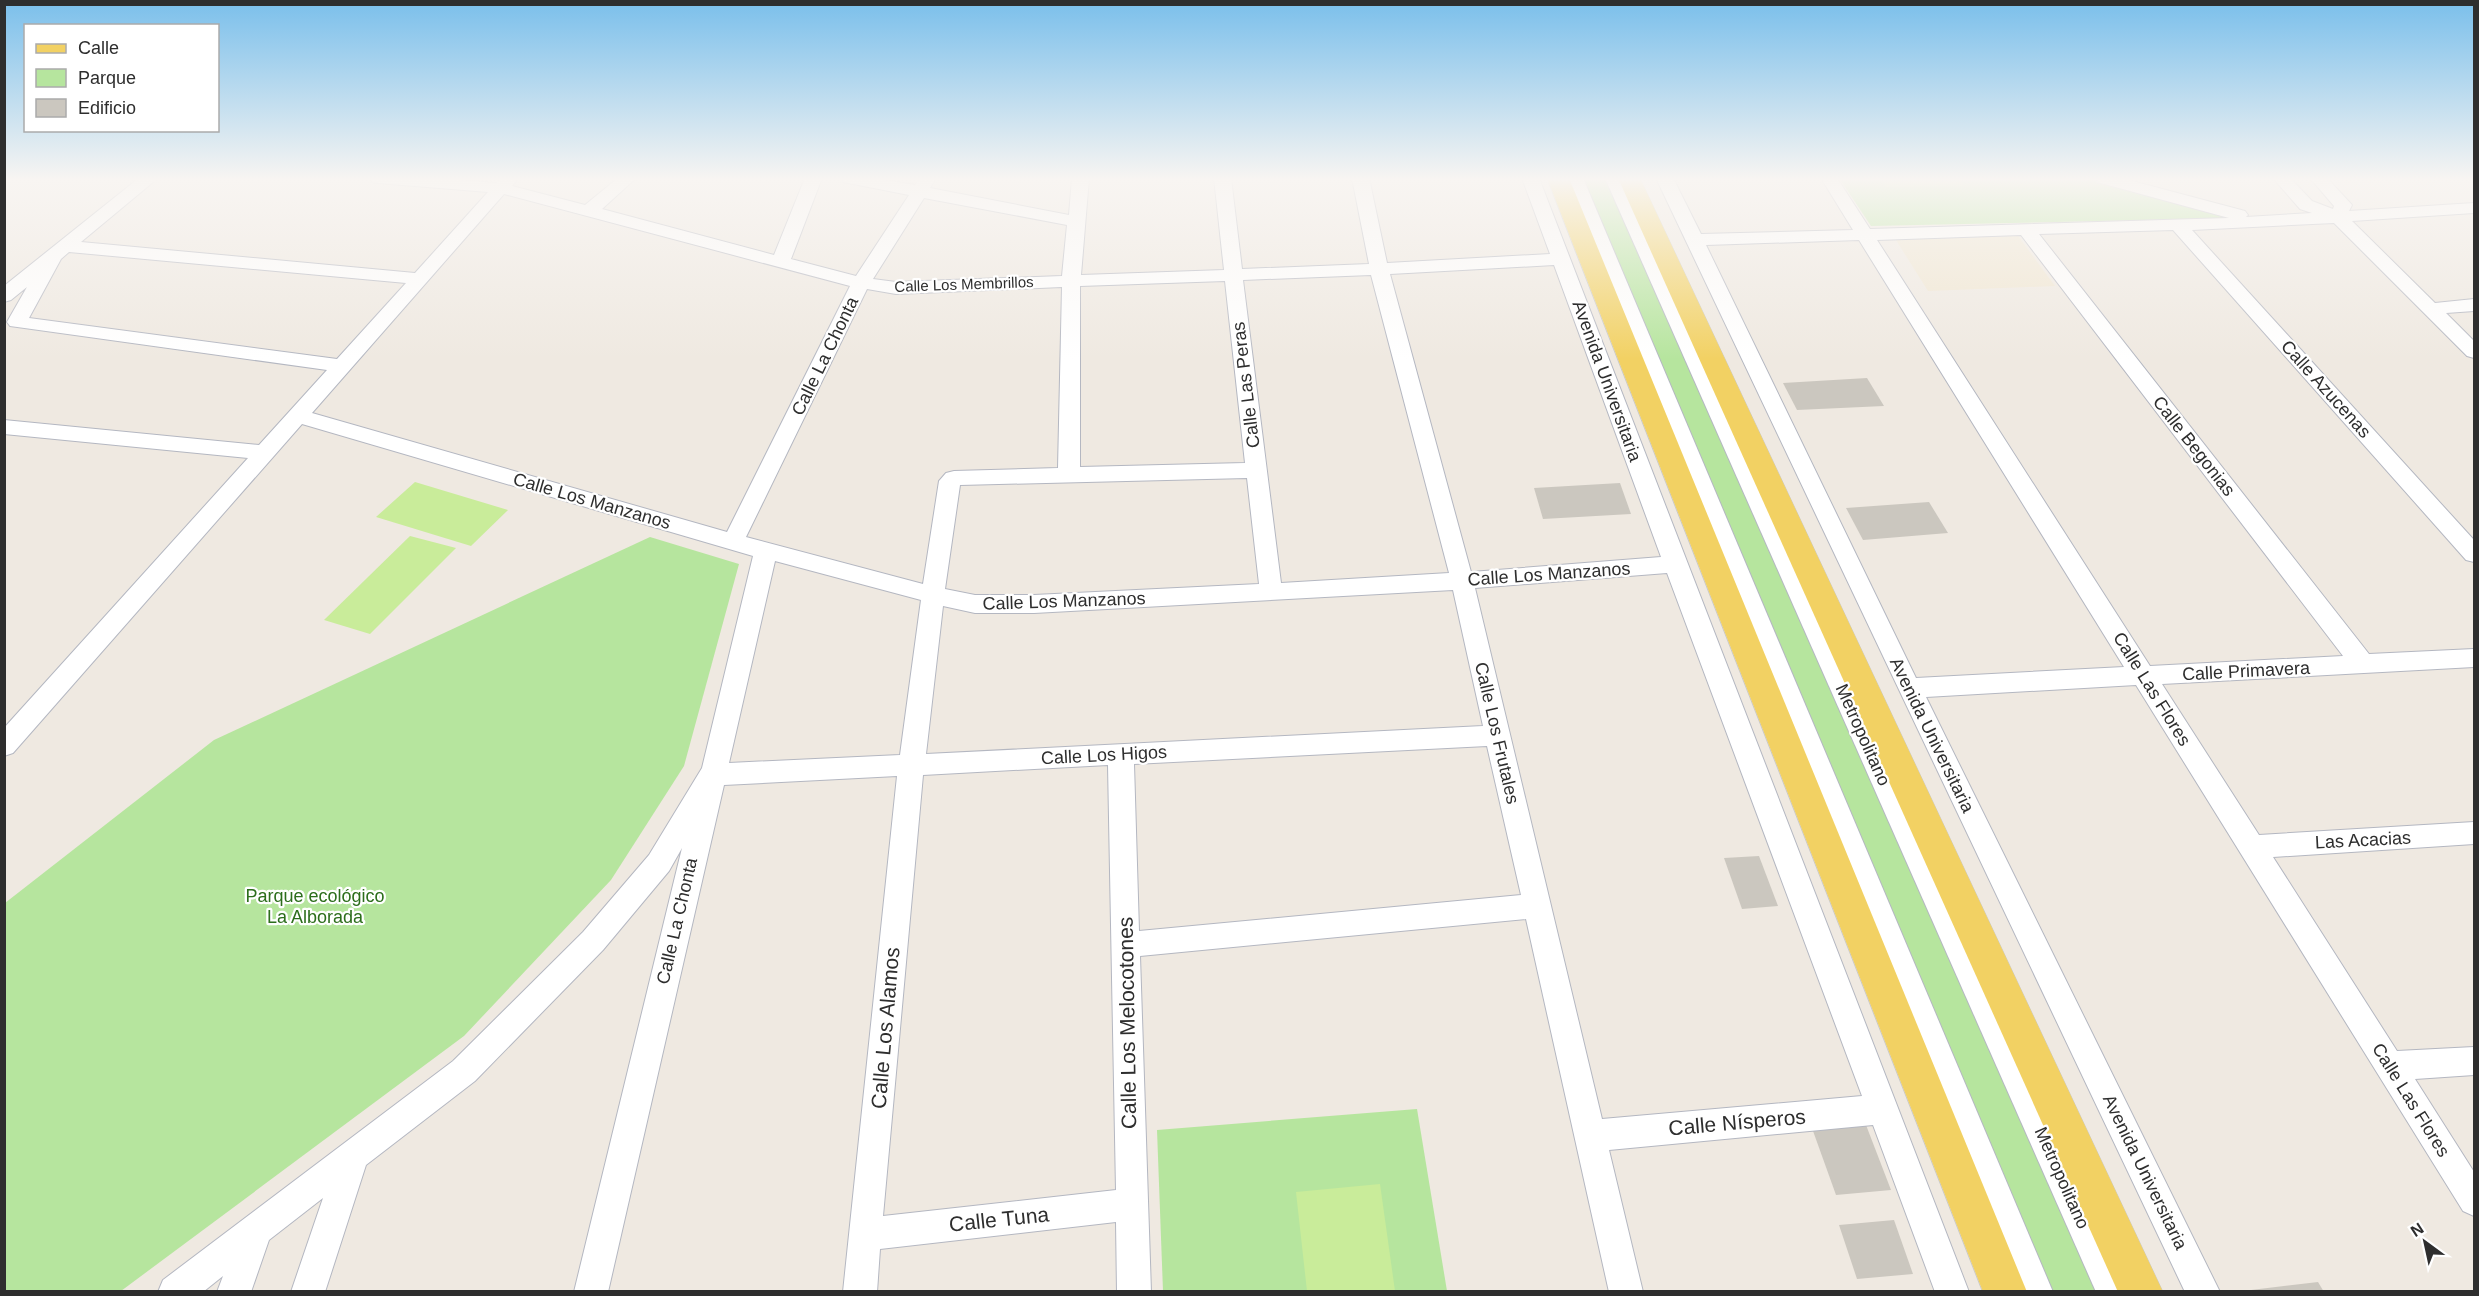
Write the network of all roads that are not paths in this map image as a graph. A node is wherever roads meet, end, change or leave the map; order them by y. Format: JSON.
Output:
{"nodes":[{"id":1,"x":75,"y":238,"type":"edge"},
{"id":2,"x":456,"y":238,"type":"edge"},
{"id":3,"x":692,"y":238,"type":"edge"},
{"id":4,"x":790,"y":238,"type":"edge"},
{"id":5,"x":890,"y":238,"type":"edge"},
{"id":6,"x":1075,"y":238,"type":"edge"},
{"id":7,"x":1230,"y":238,"type":"edge"},
{"id":8,"x":1372,"y":238,"type":"edge"},
{"id":9,"x":1554,"y":238,"type":"edge"},
{"id":10,"x":1582,"y":238,"type":"edge"},
{"id":11,"x":1599,"y":238,"type":"edge"},
{"id":12,"x":1640,"y":238,"type":"edge"},
{"id":13,"x":1657,"y":238,"type":"edge"},
{"id":14,"x":1733,"y":238,"type":"edge"},
{"id":15,"x":1868,"y":238,"type":"edge"},
{"id":16,"x":2033,"y":238,"type":"edge"},
{"id":17,"x":2190,"y":238,"type":"edge"},
{"id":18,"x":2360,"y":238,"type":"edge"},
{"id":19,"x":1696,"y":240,"type":"joint"},
{"id":20,"x":59,"y":252,"type":"junction"},
{"id":21,"x":1562,"y":259,"type":"junction"},
{"id":22,"x":781,"y":261,"type":"junction"},
{"id":23,"x":1379,"y":270,"type":"junction"},
{"id":24,"x":1234,"y":274,"type":"junction"},
{"id":25,"x":420,"y":279,"type":"junction"},
{"id":26,"x":1071,"y":281,"type":"junction"},
{"id":27,"x":861,"y":283,"type":"junction"},
{"id":28,"x":4,"y":296,"type":"edge"},
{"id":29,"x":2475,"y":305,"type":"edge"},
{"id":30,"x":2431,"y":309,"type":"junction"},
{"id":31,"x":11,"y":327,"type":"edge"},
{"id":32,"x":2475,"y":352,"type":"edge"},
{"id":33,"x":342,"y":366,"type":"junction"},
{"id":34,"x":298,"y":416,"type":"junction"},
{"id":35,"x":4,"y":427,"type":"edge"},
{"id":36,"x":265,"y":453,"type":"junction"},
{"id":37,"x":1256,"y":470,"type":"junction"},
{"id":38,"x":1069,"y":476,"type":"junction"},
{"id":39,"x":733,"y":542,"type":"junction"},
{"id":40,"x":766,"y":550,"type":"junction"},
{"id":41,"x":2475,"y":554,"type":"edge"},
{"id":42,"x":1675,"y":564,"type":"junction"},
{"id":43,"x":1462,"y":581,"type":"junction"},
{"id":44,"x":1271,"y":592,"type":"junction"},
{"id":45,"x":932,"y":594,"type":"junction"},
{"id":46,"x":2475,"y":658,"type":"edge"},
{"id":47,"x":2363,"y":664,"type":"junction"},
{"id":48,"x":2144,"y":676,"type":"junction"},
{"id":49,"x":1909,"y":688,"type":"junction"},
{"id":50,"x":1497,"y":735,"type":"junction"},
{"id":51,"x":8,"y":737,"type":"edge"},
{"id":52,"x":1121,"y":754,"type":"junction"},
{"id":53,"x":910,"y":765,"type":"junction"},
{"id":54,"x":711,"y":775,"type":"junction"},
{"id":55,"x":2475,"y":833,"type":"edge"},
{"id":56,"x":2252,"y":847,"type":"junction"},
{"id":57,"x":1537,"y":906,"type":"junction"},
{"id":58,"x":1126,"y":945,"type":"junction"},
{"id":59,"x":2475,"y":1061,"type":"edge"},
{"id":60,"x":2390,"y":1066,"type":"junction"},
{"id":61,"x":1884,"y":1108,"type":"junction"},
{"id":62,"x":1590,"y":1136,"type":"junction"},
{"id":63,"x":353,"y":1157,"type":"junction"},
{"id":64,"x":2475,"y":1200,"type":"edge"},
{"id":65,"x":1132,"y":1204,"type":"junction"},
{"id":66,"x":257,"y":1229,"type":"junction"},
{"id":67,"x":865,"y":1234,"type":"junction"},
{"id":68,"x":175,"y":1292,"type":"edge"},
{"id":69,"x":234,"y":1292,"type":"edge"},
{"id":70,"x":308,"y":1292,"type":"edge"},
{"id":71,"x":591,"y":1292,"type":"edge"},
{"id":72,"x":860,"y":1292,"type":"edge"},
{"id":73,"x":1134,"y":1292,"type":"edge"},
{"id":74,"x":1626,"y":1292,"type":"edge"},
{"id":75,"x":1952,"y":1292,"type":"edge"},
{"id":76,"x":2005,"y":1292,"type":"edge"},
{"id":77,"x":2036,"y":1292,"type":"edge"},
{"id":78,"x":2113,"y":1292,"type":"edge"},
{"id":79,"x":2141,"y":1292,"type":"edge"},
{"id":80,"x":2203,"y":1292,"type":"edge"}],
"edges":[{"from":1,"to":20,"type":"street"},
{"from":2,"to":25,"type":"street"},
{"from":3,"to":22,"type":"street","name":"Calle Los Membrillos"},
{"from":4,"to":22,"type":"street"},
{"from":5,"to":27,"type":"street","name":"Calle La Chonta"},
{"from":6,"to":26,"type":"street"},
{"from":7,"to":24,"type":"street","name":"Calle Las Peras"},
{"from":8,"to":23,"type":"street","name":"Calle Los Frutales"},
{"from":9,"to":21,"type":"street","name":"Avenida Universitaria"},
{"from":10,"to":76,"type":"main road","name":"Avenida Universitaria"},
{"from":11,"to":77,"type":"street"},
{"from":12,"to":78,"type":"street","name":"Metropolitano"},
{"from":13,"to":79,"type":"main road"},
{"from":14,"to":19,"type":"street"},
{"from":15,"to":48,"type":"street","name":"Calle Las Flores"},
{"from":16,"to":47,"type":"street","name":"Calle Begonias"},
{"from":17,"to":41,"type":"street","name":"Calle Azucenas"},
{"from":18,"to":30,"type":"street"},
{"from":19,"to":49,"type":"street","name":"Avenida Universitaria"},
{"from":20,"to":25,"type":"street"},
{"from":20,"to":28,"type":"street"},
{"from":20,"to":31,"type":"street"},
{"from":21,"to":23,"type":"street","name":"Calle Los Membrillos"},
{"from":21,"to":42,"type":"street","name":"Avenida Universitaria"},
{"from":22,"to":27,"type":"street","name":"Calle Los Membrillos"},
{"from":23,"to":24,"type":"street","name":"Calle Los Membrillos"},
{"from":23,"to":43,"type":"street","name":"Calle Los Frutales"},
{"from":24,"to":26,"type":"street","name":"Calle Los Membrillos"},
{"from":24,"to":37,"type":"street","name":"Calle Las Peras"},
{"from":25,"to":33,"type":"street"},
{"from":26,"to":27,"type":"street","name":"Calle Los Membrillos"},
{"from":26,"to":38,"type":"street"},
{"from":27,"to":39,"type":"street","name":"Calle La Chonta"},
{"from":29,"to":30,"type":"street"},
{"from":30,"to":32,"type":"street"},
{"from":31,"to":33,"type":"street"},
{"from":33,"to":34,"type":"street"},
{"from":34,"to":36,"type":"street"},
{"from":34,"to":39,"type":"street","name":"Calle Los Manzanos"},
{"from":35,"to":36,"type":"street"},
{"from":36,"to":51,"type":"street"},
{"from":37,"to":38,"type":"street"},
{"from":37,"to":44,"type":"street","name":"Calle Las Peras"},
{"from":38,"to":45,"type":"street","name":"Calle Los Alamos"},
{"from":39,"to":40,"type":"street","name":"Calle Los Manzanos"},
{"from":40,"to":45,"type":"street","name":"Calle Los Manzanos"},
{"from":40,"to":54,"type":"street","name":"Calle La Chonta"},
{"from":42,"to":43,"type":"street","name":"Calle Los Manzanos"},
{"from":42,"to":61,"type":"street","name":"Avenida Universitaria"},
{"from":43,"to":44,"type":"street","name":"Calle Los Manzanos"},
{"from":43,"to":50,"type":"street","name":"Calle Los Frutales"},
{"from":44,"to":45,"type":"street","name":"Calle Los Manzanos"},
{"from":45,"to":53,"type":"street","name":"Calle Los Alamos"},
{"from":46,"to":47,"type":"street","name":"Calle Primavera"},
{"from":47,"to":48,"type":"street","name":"Calle Primavera"},
{"from":48,"to":49,"type":"street","name":"Calle Primavera"},
{"from":48,"to":56,"type":"street","name":"Calle Las Flores"},
{"from":49,"to":80,"type":"street","name":"Avenida Universitaria"},
{"from":50,"to":52,"type":"street","name":"Calle Los Higos"},
{"from":50,"to":57,"type":"street","name":"Calle Los Frutales"},
{"from":52,"to":53,"type":"street","name":"Calle Los Higos"},
{"from":52,"to":58,"type":"street","name":"Calle Los Melocotones"},
{"from":53,"to":54,"type":"street","name":"Calle Los Higos"},
{"from":53,"to":67,"type":"street","name":"Calle Los Alamos"},
{"from":54,"to":63,"type":"street"},
{"from":54,"to":71,"type":"street","name":"Calle La Chonta"},
{"from":55,"to":56,"type":"street","name":"Las Acacias"},
{"from":56,"to":60,"type":"street","name":"Calle Las Flores"},
{"from":57,"to":58,"type":"street"},
{"from":57,"to":62,"type":"street","name":"Calle Los Frutales"},
{"from":58,"to":65,"type":"street","name":"Calle Los Melocotones"},
{"from":59,"to":60,"type":"street"},
{"from":60,"to":64,"type":"street","name":"Calle Las Flores"},
{"from":61,"to":62,"type":"street","name":"Calle Nísperos"},
{"from":61,"to":75,"type":"street","name":"Avenida Universitaria"},
{"from":62,"to":74,"type":"street","name":"Calle Los Frutales"},
{"from":63,"to":66,"type":"street"},
{"from":63,"to":70,"type":"street"},
{"from":65,"to":67,"type":"street","name":"Calle Tuna"},
{"from":65,"to":73,"type":"street","name":"Calle Los Melocotones"},
{"from":66,"to":68,"type":"street"},
{"from":66,"to":69,"type":"street"},
{"from":67,"to":72,"type":"street","name":"Calle Los Alamos"}]}
